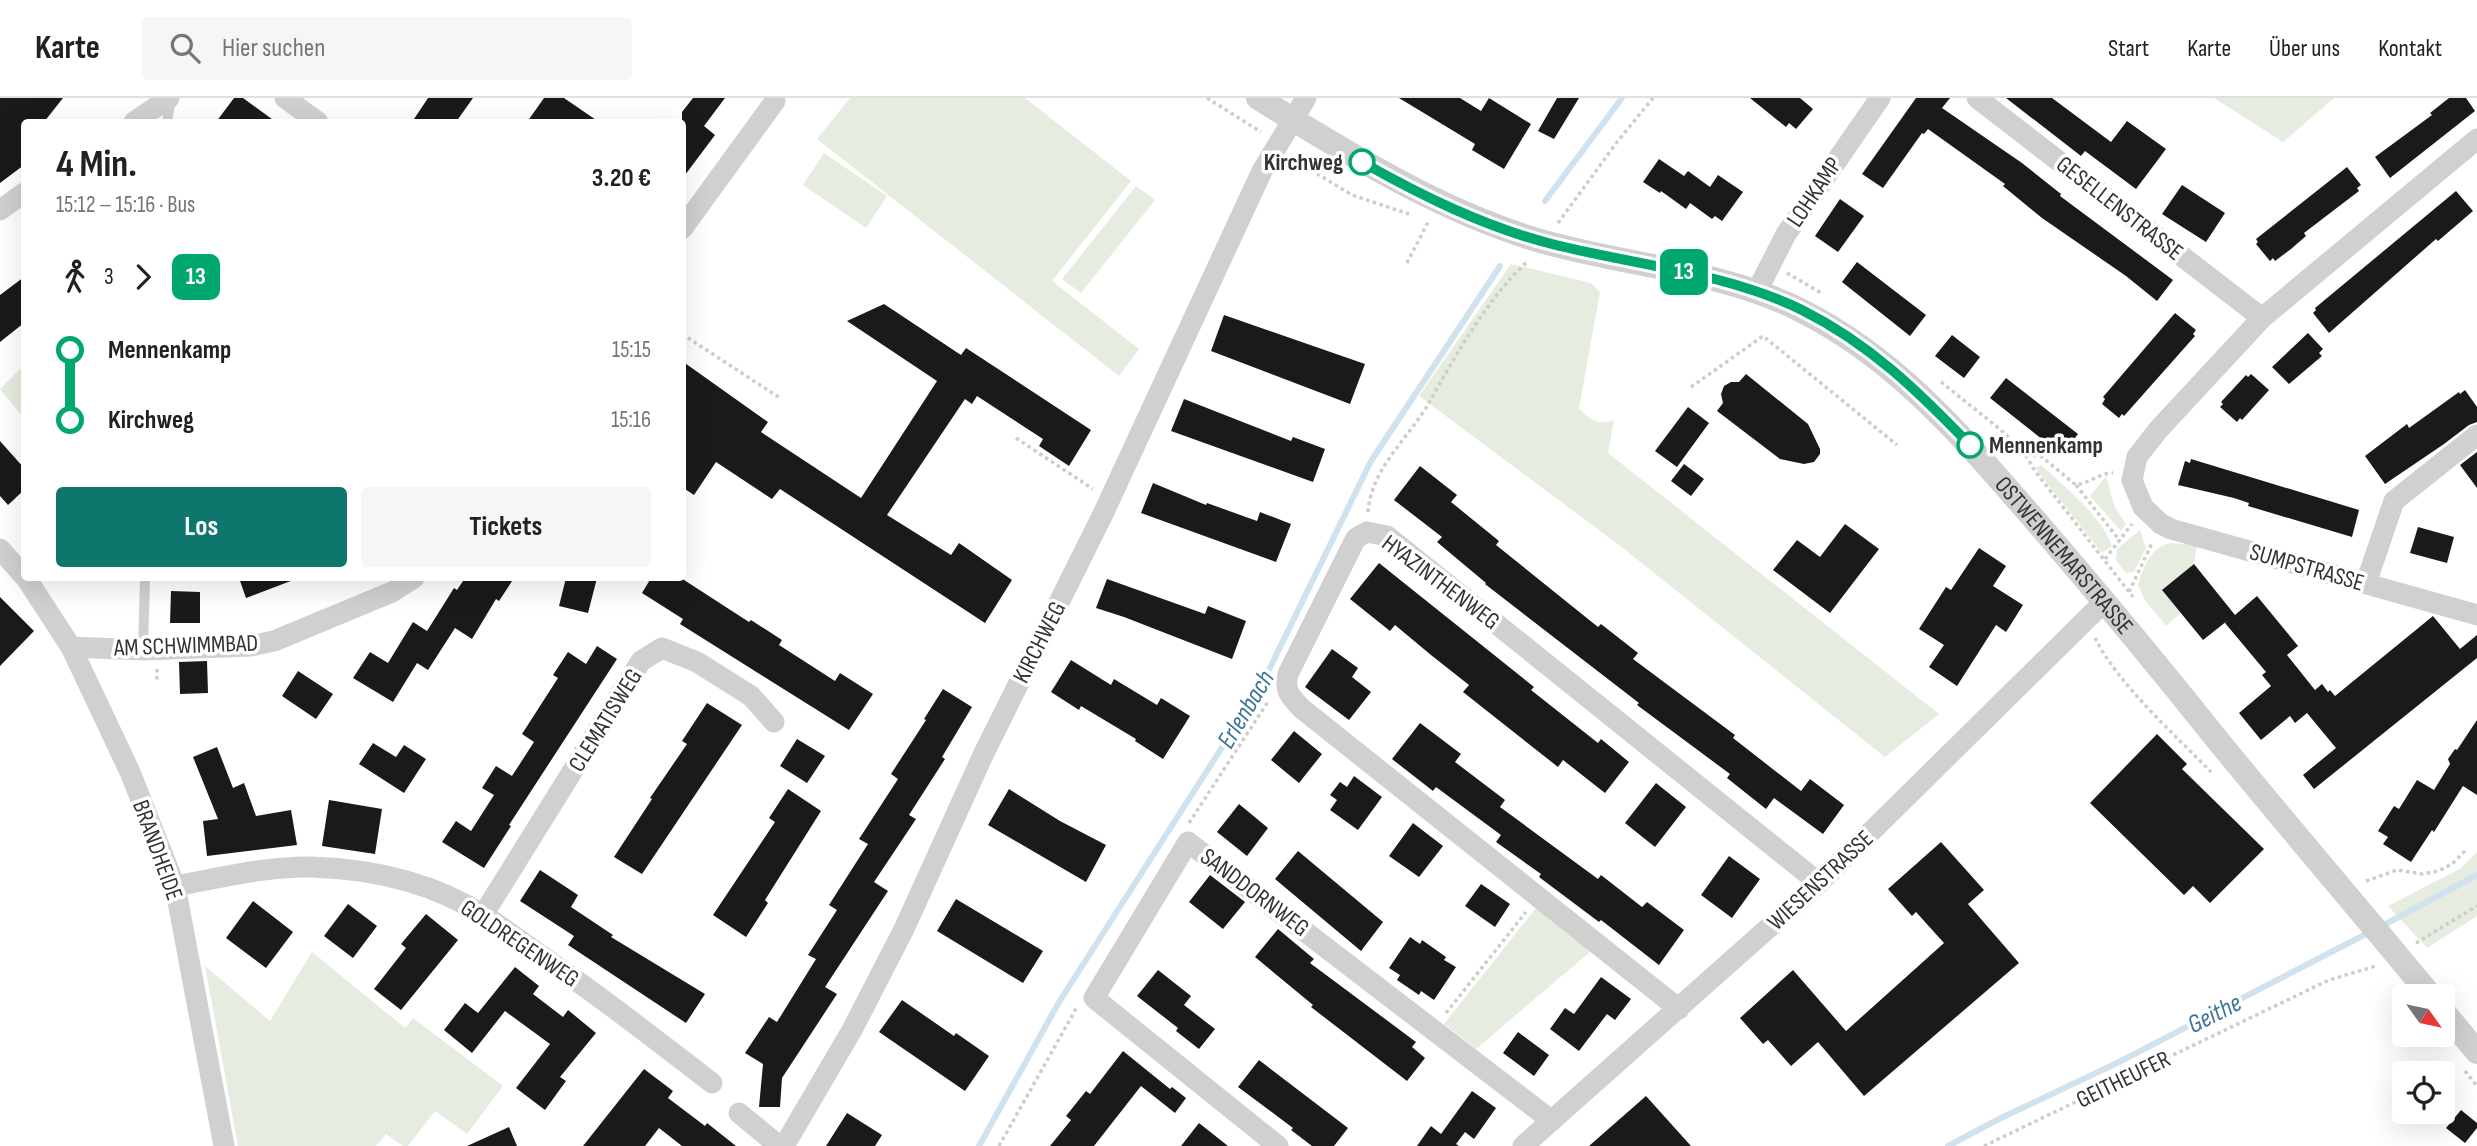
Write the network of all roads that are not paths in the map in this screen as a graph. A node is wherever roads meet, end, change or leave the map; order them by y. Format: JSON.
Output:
{"nodes":[{"id":1,"x":170,"y":98,"type":"edge"},
{"id":2,"x":285,"y":98,"type":"edge"},
{"id":3,"x":1258,"y":98,"type":"edge"},
{"id":4,"x":1306,"y":98,"type":"edge"},
{"id":5,"x":1880,"y":98,"type":"edge"},
{"id":6,"x":1977,"y":98,"type":"edge"},
{"id":7,"x":775,"y":101,"type":"dead end"},
{"id":8,"x":138,"y":119,"type":"edge"},
{"id":9,"x":167,"y":119,"type":"edge"},
{"id":10,"x":314,"y":119,"type":"edge"},
{"id":11,"x":1292,"y":119,"type":"junction"},
{"id":12,"x":2477,"y":139,"type":"edge"},
{"id":13,"x":21,"y":195,"type":"edge"},
{"id":14,"x":0,"y":210,"type":"edge"},
{"id":15,"x":686,"y":223,"type":"edge"},
{"id":16,"x":1757,"y":291,"type":"junction"},
{"id":17,"x":2262,"y":318,"type":"junction"},
{"id":18,"x":2477,"y":435,"type":"edge"},
{"id":19,"x":0,"y":549,"type":"edge"},
{"id":20,"x":21,"y":573,"type":"edge"},
{"id":21,"x":28,"y":581,"type":"edge"},
{"id":22,"x":145,"y":581,"type":"edge"},
{"id":23,"x":409,"y":581,"type":"edge"},
{"id":24,"x":2366,"y":583,"type":"junction"},
{"id":25,"x":2105,"y":601,"type":"junction"},
{"id":26,"x":2477,"y":615,"type":"edge"},
{"id":27,"x":71,"y":647,"type":"junction"},
{"id":28,"x":143,"y":650,"type":"junction"},
{"id":29,"x":774,"y":722,"type":"dead end"},
{"id":30,"x":1819,"y":883,"type":"junction"},
{"id":31,"x":175,"y":886,"type":"junction"},
{"id":32,"x":483,"y":915,"type":"junction"},
{"id":33,"x":2421,"y":984,"type":"edge"},
{"id":34,"x":1679,"y":1009,"type":"junction"},
{"id":35,"x":2455,"y":1025,"type":"edge"},
{"id":36,"x":2477,"y":1052,"type":"edge"},
{"id":37,"x":712,"y":1083,"type":"dead end"},
{"id":38,"x":739,"y":1113,"type":"dead end"},
{"id":39,"x":1552,"y":1121,"type":"junction"},
{"id":40,"x":224,"y":1146,"type":"edge"},
{"id":41,"x":782,"y":1146,"type":"edge"},
{"id":42,"x":1278,"y":1146,"type":"edge"},
{"id":43,"x":1523,"y":1146,"type":"edge"}],
"edges":[{"from":1,"to":8,"type":"street"},
{"from":1,"to":9,"type":"lane"},
{"from":2,"to":10,"type":"street"},
{"from":3,"to":11,"type":"street","name":"OSTWENNEMARSTRASSE"},
{"from":4,"to":11,"type":"street","name":"KIRCHWEG"},
{"from":5,"to":16,"type":"street","name":"LOHKAMP"},
{"from":6,"to":17,"type":"street","name":"GESELLENSTRASSE"},
{"from":7,"to":15,"type":"street"},
{"from":11,"to":16,"type":"street","name":"OSTWENNEMARSTRASSE"},
{"from":11,"to":41,"type":"street","name":"KIRCHWEG"},
{"from":12,"to":17,"type":"street"},
{"from":13,"to":14,"type":"street"},
{"from":16,"to":25,"type":"street","name":"OSTWENNEMARSTRASSE"},
{"from":17,"to":24,"type":"street","name":"SUMPSTRASSE"},
{"from":18,"to":24,"type":"street"},
{"from":19,"to":20,"type":"street","name":"BRANDHEIDE"},
{"from":21,"to":27,"type":"street","name":"BRANDHEIDE"},
{"from":22,"to":28,"type":"lane"},
{"from":23,"to":28,"type":"street","name":"AM SCHWIMMBAD"},
{"from":24,"to":26,"type":"street","name":"SUMPSTRASSE"},
{"from":25,"to":30,"type":"street","name":"WIESENSTRASSE"},
{"from":25,"to":33,"type":"street","name":"OSTWENNEMARSTRASSE"},
{"from":27,"to":28,"type":"street","name":"AM SCHWIMMBAD"},
{"from":27,"to":31,"type":"street","name":"BRANDHEIDE"},
{"from":29,"to":32,"type":"street","name":"CLEMATISWEG"},
{"from":30,"to":34,"type":"street","name":"WIESENSTRASSE"},
{"from":30,"to":34,"type":"street","name":"HYAZINTHENWEG"},
{"from":31,"to":32,"type":"street","name":"GOLDREGENWEG"},
{"from":31,"to":40,"type":"street","name":"BRANDHEIDE"},
{"from":32,"to":37,"type":"street","name":"GOLDREGENWEG"},
{"from":34,"to":39,"type":"street","name":"WIESENSTRASSE"},
{"from":35,"to":36,"type":"street"},
{"from":38,"to":41,"type":"street"},
{"from":39,"to":42,"type":"street","name":"SANDDORNWEG"},
{"from":39,"to":43,"type":"street","name":"WIESENSTRASSE"}]}
